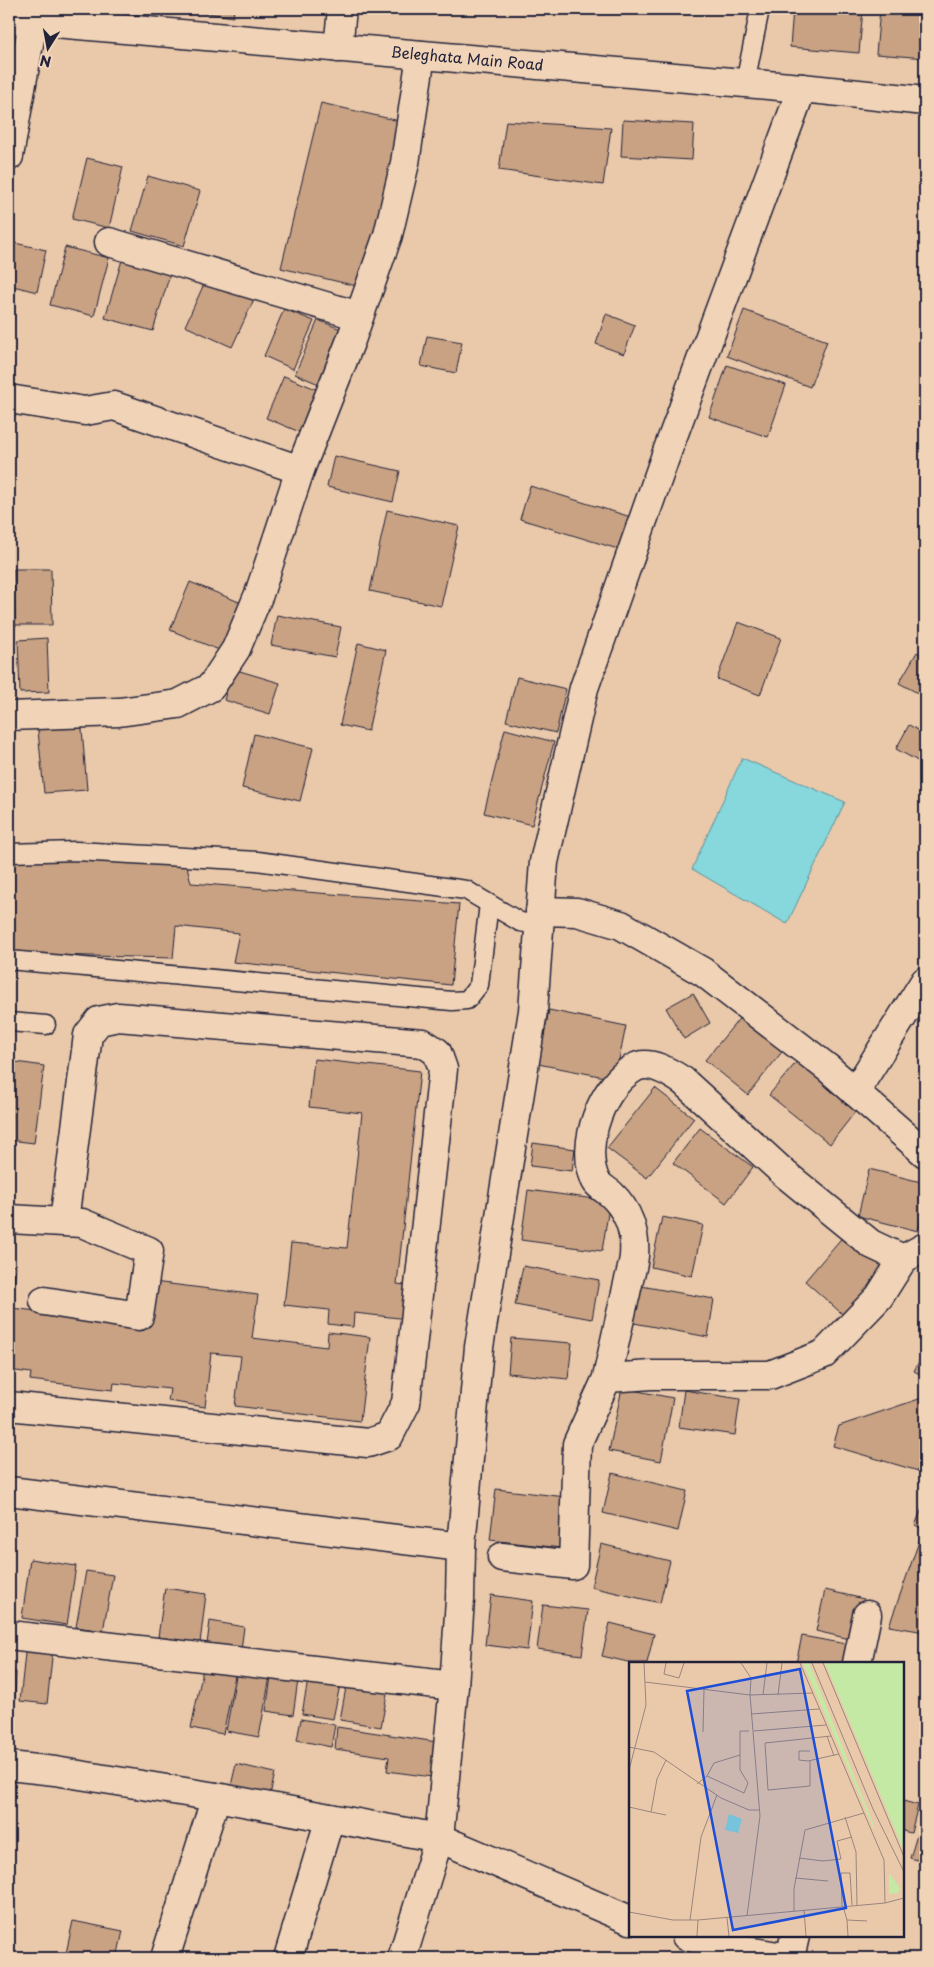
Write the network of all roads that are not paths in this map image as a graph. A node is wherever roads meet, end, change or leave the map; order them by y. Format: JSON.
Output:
{"nodes":[{"id":1,"x":342,"y":9,"type":"edge"},
{"id":2,"x":760,"y":9,"type":"edge"},
{"id":3,"x":22,"y":17,"type":"edge"},
{"id":4,"x":338,"y":48,"type":"junction"},
{"id":5,"x":421,"y":55,"type":"junction"},
{"id":6,"x":745,"y":83,"type":"junction"},
{"id":7,"x":802,"y":88,"type":"junction"},
{"id":8,"x":925,"y":101,"type":"edge"},
{"id":9,"x":9,"y":156,"type":"edge"},
{"id":10,"x":109,"y":242,"type":"dead end"},
{"id":11,"x":359,"y":316,"type":"junction"},
{"id":12,"x":9,"y":399,"type":"edge"},
{"id":13,"x":300,"y":470,"type":"junction"},
{"id":14,"x":9,"y":716,"type":"edge"},
{"id":15,"x":9,"y":853,"type":"edge"},
{"id":16,"x":489,"y":904,"type":"junction"},
{"id":17,"x":540,"y":918,"type":"junction"},
{"id":18,"x":9,"y":960,"type":"edge"},
{"id":19,"x":925,"y":981,"type":"edge"},
{"id":20,"x":9,"y":1022,"type":"edge"},
{"id":21,"x":46,"y":1025,"type":"dead end"},
{"id":22,"x":855,"y":1092,"type":"junction"},
{"id":23,"x":925,"y":1153,"type":"edge"},
{"id":24,"x":9,"y":1219,"type":"edge"},
{"id":25,"x":64,"y":1222,"type":"junction"},
{"id":26,"x":914,"y":1253,"type":"edge"},
{"id":27,"x":44,"y":1301,"type":"dead end"},
{"id":28,"x":607,"y":1378,"type":"junction"},
{"id":29,"x":9,"y":1406,"type":"edge"},
{"id":30,"x":9,"y":1491,"type":"edge"},
{"id":31,"x":461,"y":1547,"type":"junction"},
{"id":32,"x":502,"y":1557,"type":"dead end"},
{"id":33,"x":867,"y":1615,"type":"dead end"},
{"id":34,"x":9,"y":1634,"type":"edge"},
{"id":35,"x":857,"y":1662,"type":"edge"},
{"id":36,"x":454,"y":1686,"type":"junction"},
{"id":37,"x":9,"y":1766,"type":"edge"},
{"id":38,"x":216,"y":1797,"type":"junction"},
{"id":39,"x":330,"y":1818,"type":"junction"},
{"id":40,"x":439,"y":1838,"type":"junction"},
{"id":41,"x":629,"y":1920,"type":"edge"},
{"id":42,"x":690,"y":1937,"type":"edge"},
{"id":43,"x":795,"y":1937,"type":"edge"},
{"id":44,"x":165,"y":1958,"type":"edge"},
{"id":45,"x":288,"y":1958,"type":"edge"},
{"id":46,"x":402,"y":1958,"type":"edge"},
{"id":47,"x":790,"y":1958,"type":"edge"}],
"edges":[{"from":1,"to":4,"type":"street"},
{"from":2,"to":6,"type":"lane"},
{"from":3,"to":4,"type":"street","name":"Beleghata Main Road"},
{"from":3,"to":9,"type":"street"},
{"from":4,"to":5,"type":"street","name":"Beleghata Main Road"},
{"from":5,"to":6,"type":"street","name":"Beleghata Main Road"},
{"from":5,"to":11,"type":"street"},
{"from":6,"to":7,"type":"street","name":"Beleghata Main Road"},
{"from":7,"to":8,"type":"street","name":"Beleghata Main Road"},
{"from":7,"to":17,"type":"street"},
{"from":10,"to":11,"type":"street"},
{"from":11,"to":13,"type":"street"},
{"from":12,"to":13,"type":"street"},
{"from":13,"to":14,"type":"street"},
{"from":15,"to":16,"type":"lane"},
{"from":16,"to":17,"type":"lane"},
{"from":16,"to":18,"type":"lane"},
{"from":17,"to":22,"type":"street"},
{"from":17,"to":31,"type":"street"},
{"from":19,"to":22,"type":"street"},
{"from":20,"to":21,"type":"lane"},
{"from":22,"to":23,"type":"street"},
{"from":24,"to":25,"type":"street"},
{"from":25,"to":27,"type":"street"},
{"from":25,"to":29,"type":"street"},
{"from":26,"to":28,"type":"street"},
{"from":26,"to":28,"type":"street"},
{"from":28,"to":32,"type":"street"},
{"from":30,"to":31,"type":"street"},
{"from":31,"to":36,"type":"street"},
{"from":33,"to":35,"type":"street"},
{"from":34,"to":36,"type":"street"},
{"from":36,"to":40,"type":"street"},
{"from":37,"to":38,"type":"street"},
{"from":38,"to":39,"type":"street"},
{"from":38,"to":44,"type":"street"},
{"from":39,"to":40,"type":"street"},
{"from":39,"to":45,"type":"street"},
{"from":40,"to":41,"type":"street"},
{"from":40,"to":46,"type":"street"},
{"from":42,"to":47,"type":"street"},
{"from":43,"to":47,"type":"street"}]}
